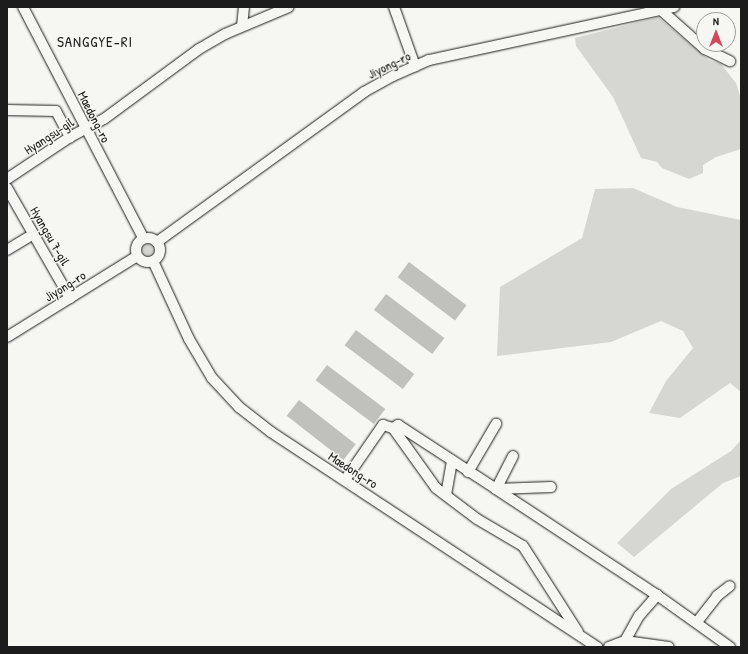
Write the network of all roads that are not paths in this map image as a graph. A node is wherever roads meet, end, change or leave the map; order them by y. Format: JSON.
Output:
{"nodes":[{"id":1,"x":23,"y":7,"type":"edge"},
{"id":2,"x":244,"y":7,"type":"edge"},
{"id":3,"x":289,"y":7,"type":"edge"},
{"id":4,"x":394,"y":7,"type":"edge"},
{"id":5,"x":674,"y":7,"type":"edge"},
{"id":6,"x":643,"y":10,"type":"edge"},
{"id":7,"x":661,"y":10,"type":"junction"},
{"id":8,"x":242,"y":26,"type":"junction"},
{"id":9,"x":730,"y":61,"type":"dead end"},
{"id":10,"x":415,"y":66,"type":"junction"},
{"id":11,"x":7,"y":110,"type":"edge"},
{"id":12,"x":85,"y":128,"type":"junction"},
{"id":13,"x":70,"y":137,"type":"junction"},
{"id":14,"x":7,"y":179,"type":"edge"},
{"id":15,"x":7,"y":188,"type":"edge"},
{"id":16,"x":34,"y":234,"type":"junction"},
{"id":17,"x":143,"y":238,"type":"junction"},
{"id":18,"x":157,"y":242,"type":"junction"},
{"id":19,"x":7,"y":250,"type":"edge"},
{"id":20,"x":137,"y":256,"type":"junction"},
{"id":21,"x":153,"y":261,"type":"junction"},
{"id":22,"x":70,"y":298,"type":"junction"},
{"id":23,"x":7,"y":337,"type":"edge"},
{"id":24,"x":496,"y":424,"type":"dead end"},
{"id":25,"x":393,"y":428,"type":"junction"},
{"id":26,"x":513,"y":456,"type":"dead end"},
{"id":27,"x":452,"y":461,"type":"junction"},
{"id":28,"x":468,"y":472,"type":"junction"},
{"id":29,"x":345,"y":480,"type":"junction"},
{"id":30,"x":551,"y":487,"type":"dead end"},
{"id":31,"x":496,"y":489,"type":"junction"},
{"id":32,"x":446,"y":495,"type":"junction"},
{"id":33,"x":730,"y":586,"type":"dead end"},
{"id":34,"x":656,"y":594,"type":"junction"},
{"id":35,"x":697,"y":622,"type":"junction"},
{"id":36,"x":580,"y":636,"type":"junction"},
{"id":37,"x":625,"y":641,"type":"junction"},
{"id":38,"x":734,"y":646,"type":"edge"},
{"id":39,"x":597,"y":647,"type":"edge"},
{"id":40,"x":609,"y":647,"type":"edge"},
{"id":41,"x":669,"y":647,"type":"edge"}],
"edges":[{"from":1,"to":12,"type":"street","name":"Maedong-ro"},
{"from":2,"to":8,"type":"street"},
{"from":3,"to":8,"type":"street","name":"Hyangsu-gil"},
{"from":4,"to":10,"type":"street"},
{"from":5,"to":7,"type":"street","name":"Jiyong-ro"},
{"from":6,"to":7,"type":"street","name":"Jiyong-ro"},
{"from":6,"to":10,"type":"street","name":"Jiyong-ro"},
{"from":7,"to":9,"type":"street"},
{"from":8,"to":12,"type":"street","name":"Hyangsu-gil"},
{"from":10,"to":18,"type":"street","name":"Jiyong-ro"},
{"from":11,"to":13,"type":"street"},
{"from":12,"to":13,"type":"street","name":"Hyangsu-gil"},
{"from":12,"to":17,"type":"street","name":"Maedong-ro"},
{"from":13,"to":14,"type":"street","name":"Hyangsu-gil"},
{"from":15,"to":16,"type":"street","name":"Hyangsu 7-gil"},
{"from":16,"to":19,"type":"street"},
{"from":16,"to":22,"type":"street","name":"Hyangsu 7-gil"},
{"from":17,"to":18,"type":"street"},
{"from":17,"to":20,"type":"street"},
{"from":18,"to":21,"type":"street"},
{"from":20,"to":21,"type":"street"},
{"from":20,"to":22,"type":"street","name":"Jiyong-ro"},
{"from":21,"to":29,"type":"street","name":"Maedong-ro"},
{"from":22,"to":23,"type":"street","name":"Jiyong-ro"},
{"from":24,"to":28,"type":"street"},
{"from":25,"to":27,"type":"street"},
{"from":25,"to":29,"type":"street"},
{"from":25,"to":32,"type":"street"},
{"from":26,"to":31,"type":"street"},
{"from":27,"to":28,"type":"street"},
{"from":27,"to":32,"type":"street"},
{"from":28,"to":31,"type":"street"},
{"from":29,"to":36,"type":"street","name":"Maedong-ro"},
{"from":30,"to":31,"type":"street"},
{"from":31,"to":34,"type":"street"},
{"from":32,"to":36,"type":"street"},
{"from":33,"to":35,"type":"street"},
{"from":34,"to":35,"type":"street"},
{"from":34,"to":37,"type":"street"},
{"from":35,"to":38,"type":"street"},
{"from":36,"to":39,"type":"street","name":"Maedong-ro"},
{"from":37,"to":40,"type":"street"},
{"from":37,"to":41,"type":"street"}]}
